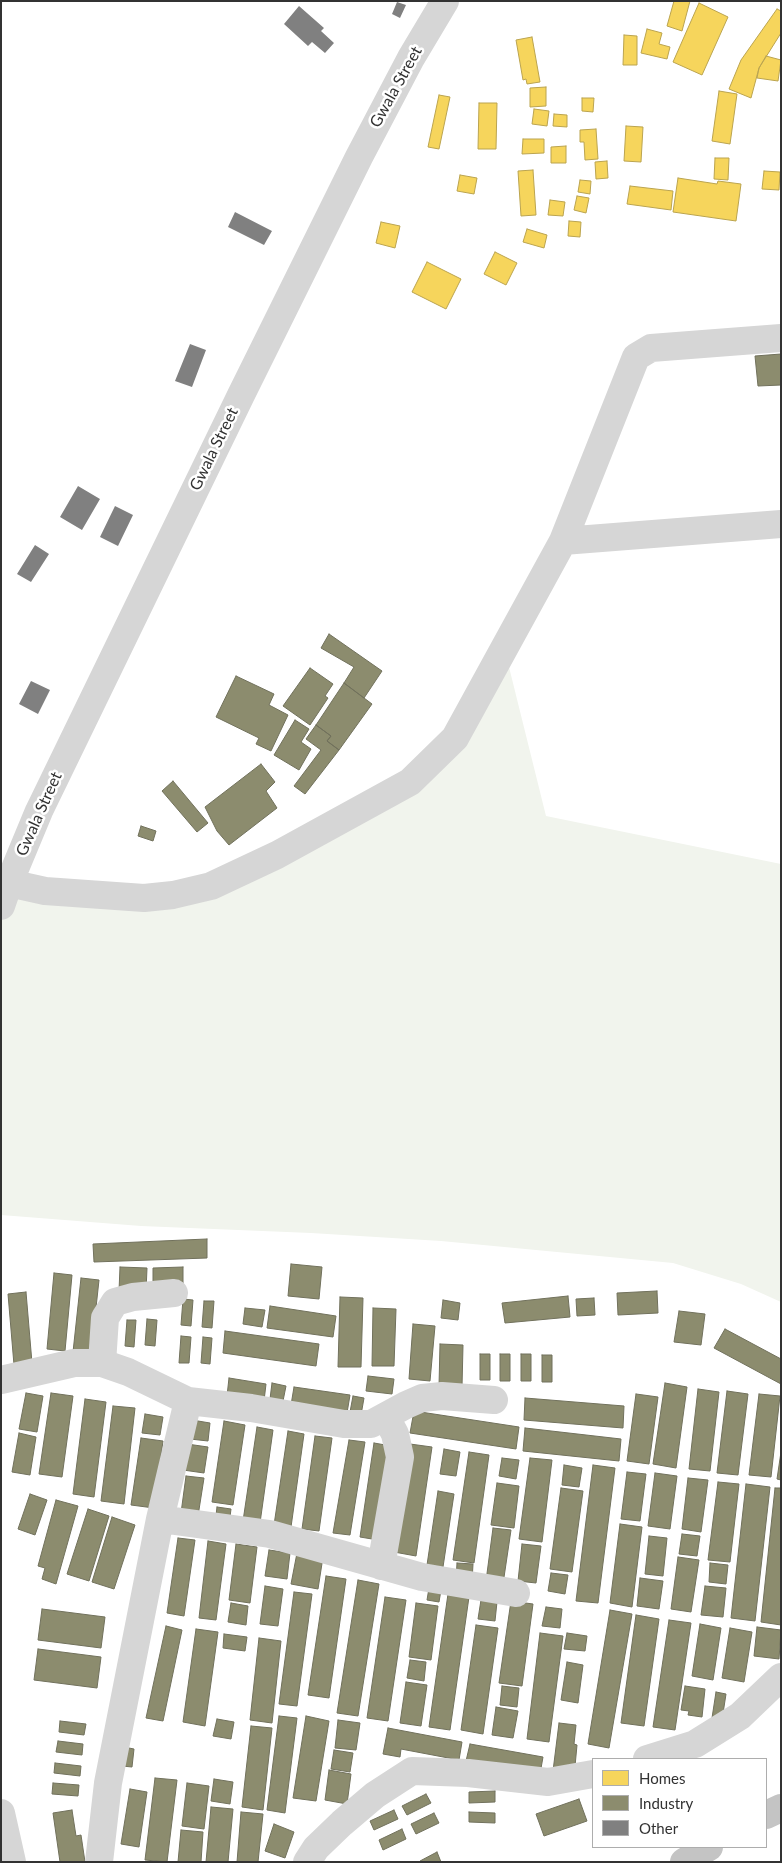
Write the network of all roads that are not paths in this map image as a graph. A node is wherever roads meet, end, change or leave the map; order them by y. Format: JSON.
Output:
{"nodes":[{"id":1,"x":445,"y":1,"type":"edge"},
{"id":2,"x":781,"y":338,"type":"edge"},
{"id":3,"x":781,"y":524,"type":"edge"},
{"id":4,"x":563,"y":540,"type":"junction"},
{"id":5,"x":5,"y":894,"type":"edge"},
{"id":6,"x":174,"y":1293,"type":"dead end"},
{"id":7,"x":102,"y":1363,"type":"junction"},
{"id":8,"x":1,"y":1380,"type":"edge"},
{"id":9,"x":494,"y":1400,"type":"dead end"},
{"id":10,"x":188,"y":1401,"type":"junction"},
{"id":11,"x":386,"y":1417,"type":"junction"},
{"id":12,"x":160,"y":1519,"type":"junction"},
{"id":13,"x":381,"y":1566,"type":"junction"},
{"id":14,"x":516,"y":1593,"type":"dead end"},
{"id":15,"x":781,"y":1677,"type":"edge"},
{"id":16,"x":650,"y":1758,"type":"edge"},
{"id":17,"x":592,"y":1774,"type":"edge"},
{"id":18,"x":781,"y":1808,"type":"edge"},
{"id":19,"x":1,"y":1812,"type":"edge"},
{"id":20,"x":767,"y":1815,"type":"edge"},
{"id":21,"x":707,"y":1848,"type":"edge"},
{"id":22,"x":12,"y":1862,"type":"edge"},
{"id":23,"x":98,"y":1862,"type":"edge"},
{"id":24,"x":307,"y":1862,"type":"edge"},
{"id":25,"x":684,"y":1862,"type":"edge"}],
"edges":[{"from":1,"to":5,"type":"street","name":"Gwala Street"},
{"from":2,"to":4,"type":"street"},
{"from":3,"to":4,"type":"street"},
{"from":4,"to":5,"type":"street"},
{"from":6,"to":7,"type":"street"},
{"from":7,"to":8,"type":"street"},
{"from":7,"to":10,"type":"street"},
{"from":9,"to":11,"type":"street"},
{"from":10,"to":11,"type":"street"},
{"from":10,"to":12,"type":"street"},
{"from":11,"to":13,"type":"street"},
{"from":12,"to":13,"type":"street"},
{"from":12,"to":23,"type":"street"},
{"from":13,"to":14,"type":"street"},
{"from":15,"to":16,"type":"street"},
{"from":17,"to":24,"type":"street"},
{"from":18,"to":20,"type":"highway"},
{"from":19,"to":22,"type":"street"},
{"from":21,"to":25,"type":"highway"}]}
